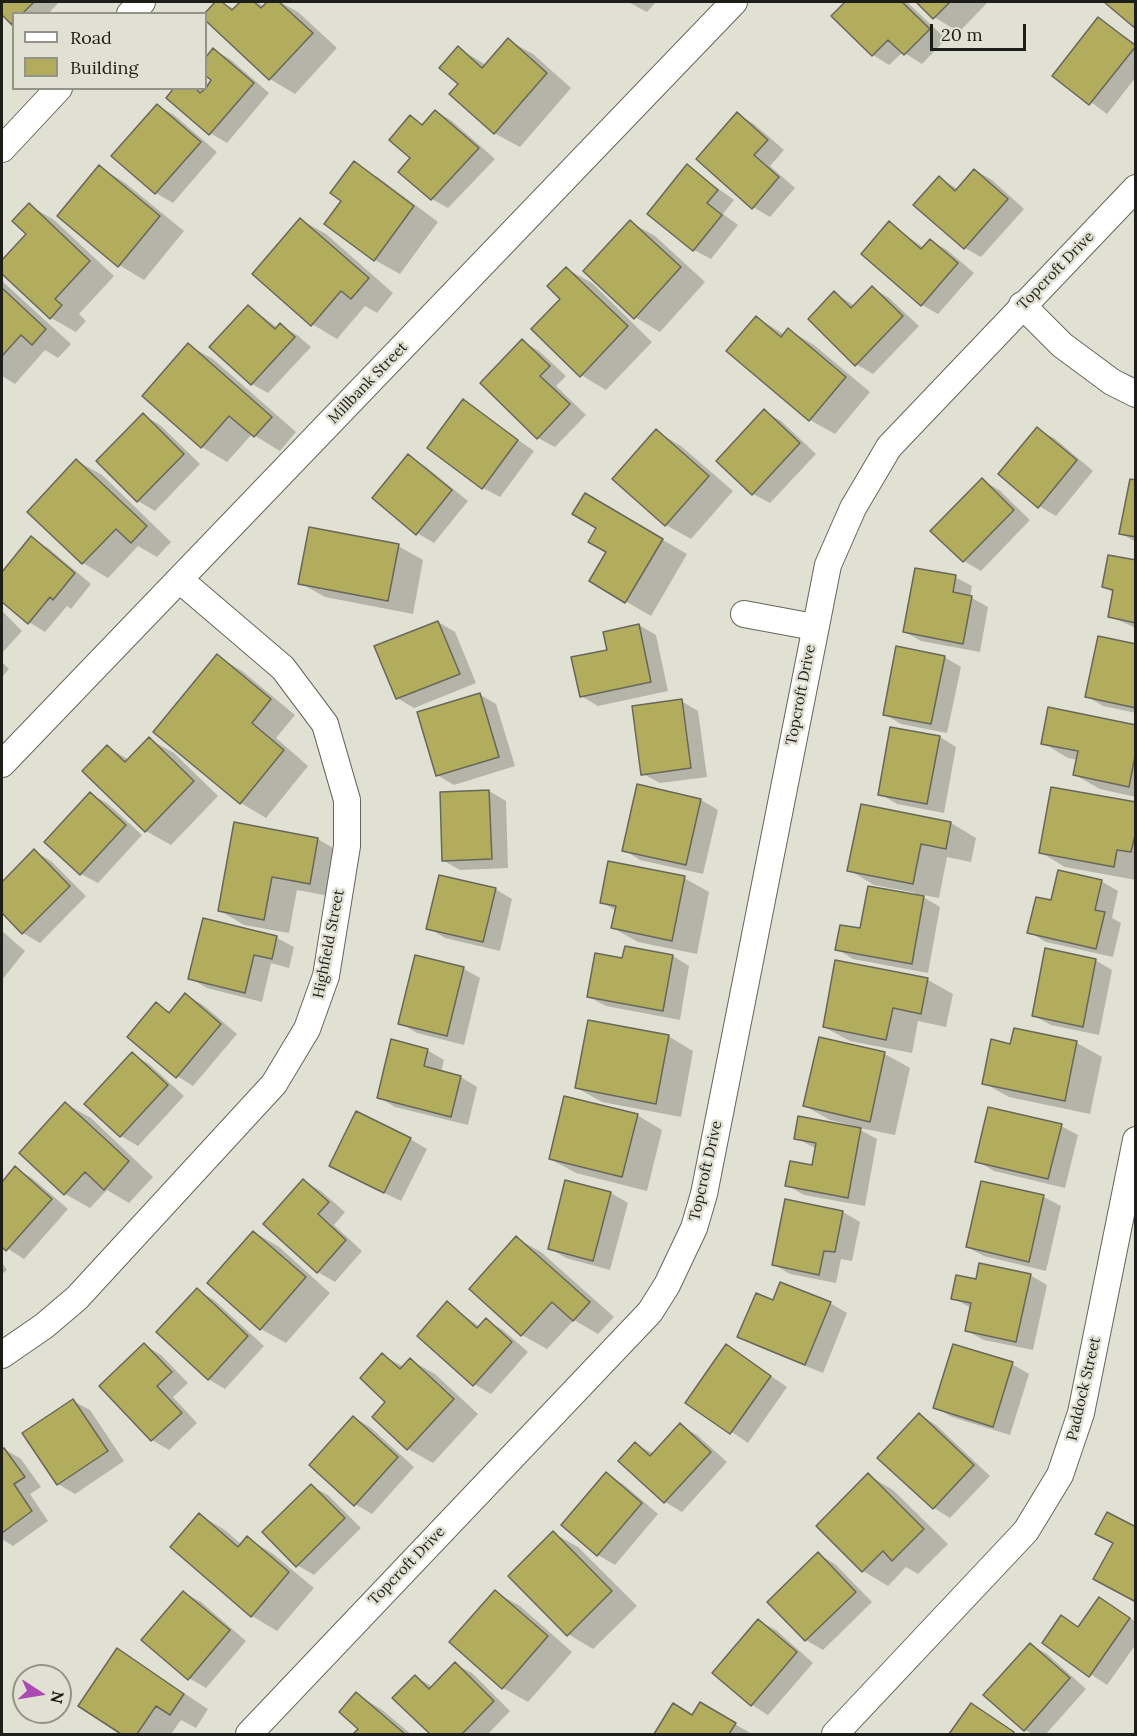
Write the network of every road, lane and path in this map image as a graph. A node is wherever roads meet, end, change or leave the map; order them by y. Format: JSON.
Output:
{"nodes":[{"id":1,"x":734,"y":2,"type":"edge"},
{"id":2,"x":57,"y":90,"type":"edge"},
{"id":3,"x":2,"y":148,"type":"edge"},
{"id":4,"x":1136,"y":188,"type":"edge"},
{"id":5,"x":1022,"y":305,"type":"junction"},
{"id":6,"x":1136,"y":394,"type":"edge"},
{"id":7,"x":180,"y":580,"type":"junction"},
{"id":8,"x":744,"y":614,"type":"dead end"},
{"id":9,"x":814,"y":627,"type":"junction"},
{"id":10,"x":2,"y":764,"type":"edge"},
{"id":11,"x":1136,"y":1140,"type":"edge"},
{"id":12,"x":2,"y":1354,"type":"edge"},
{"id":13,"x":249,"y":1734,"type":"edge"},
{"id":14,"x":835,"y":1734,"type":"edge"}],
"edges":[{"from":1,"to":7,"type":"street","name":"Millbank Street"},
{"from":2,"to":3,"type":"street"},
{"from":4,"to":5,"type":"street","name":"Topcroft Drive"},
{"from":5,"to":6,"type":"street"},
{"from":5,"to":9,"type":"street","name":"Topcroft Drive"},
{"from":7,"to":10,"type":"street","name":"Millbank Street"},
{"from":7,"to":12,"type":"street","name":"Highfield Street"},
{"from":8,"to":9,"type":"street","name":"Topcroft Drive"},
{"from":9,"to":13,"type":"street","name":"Topcroft Drive"},
{"from":11,"to":14,"type":"street","name":"Paddock Street"}]}
